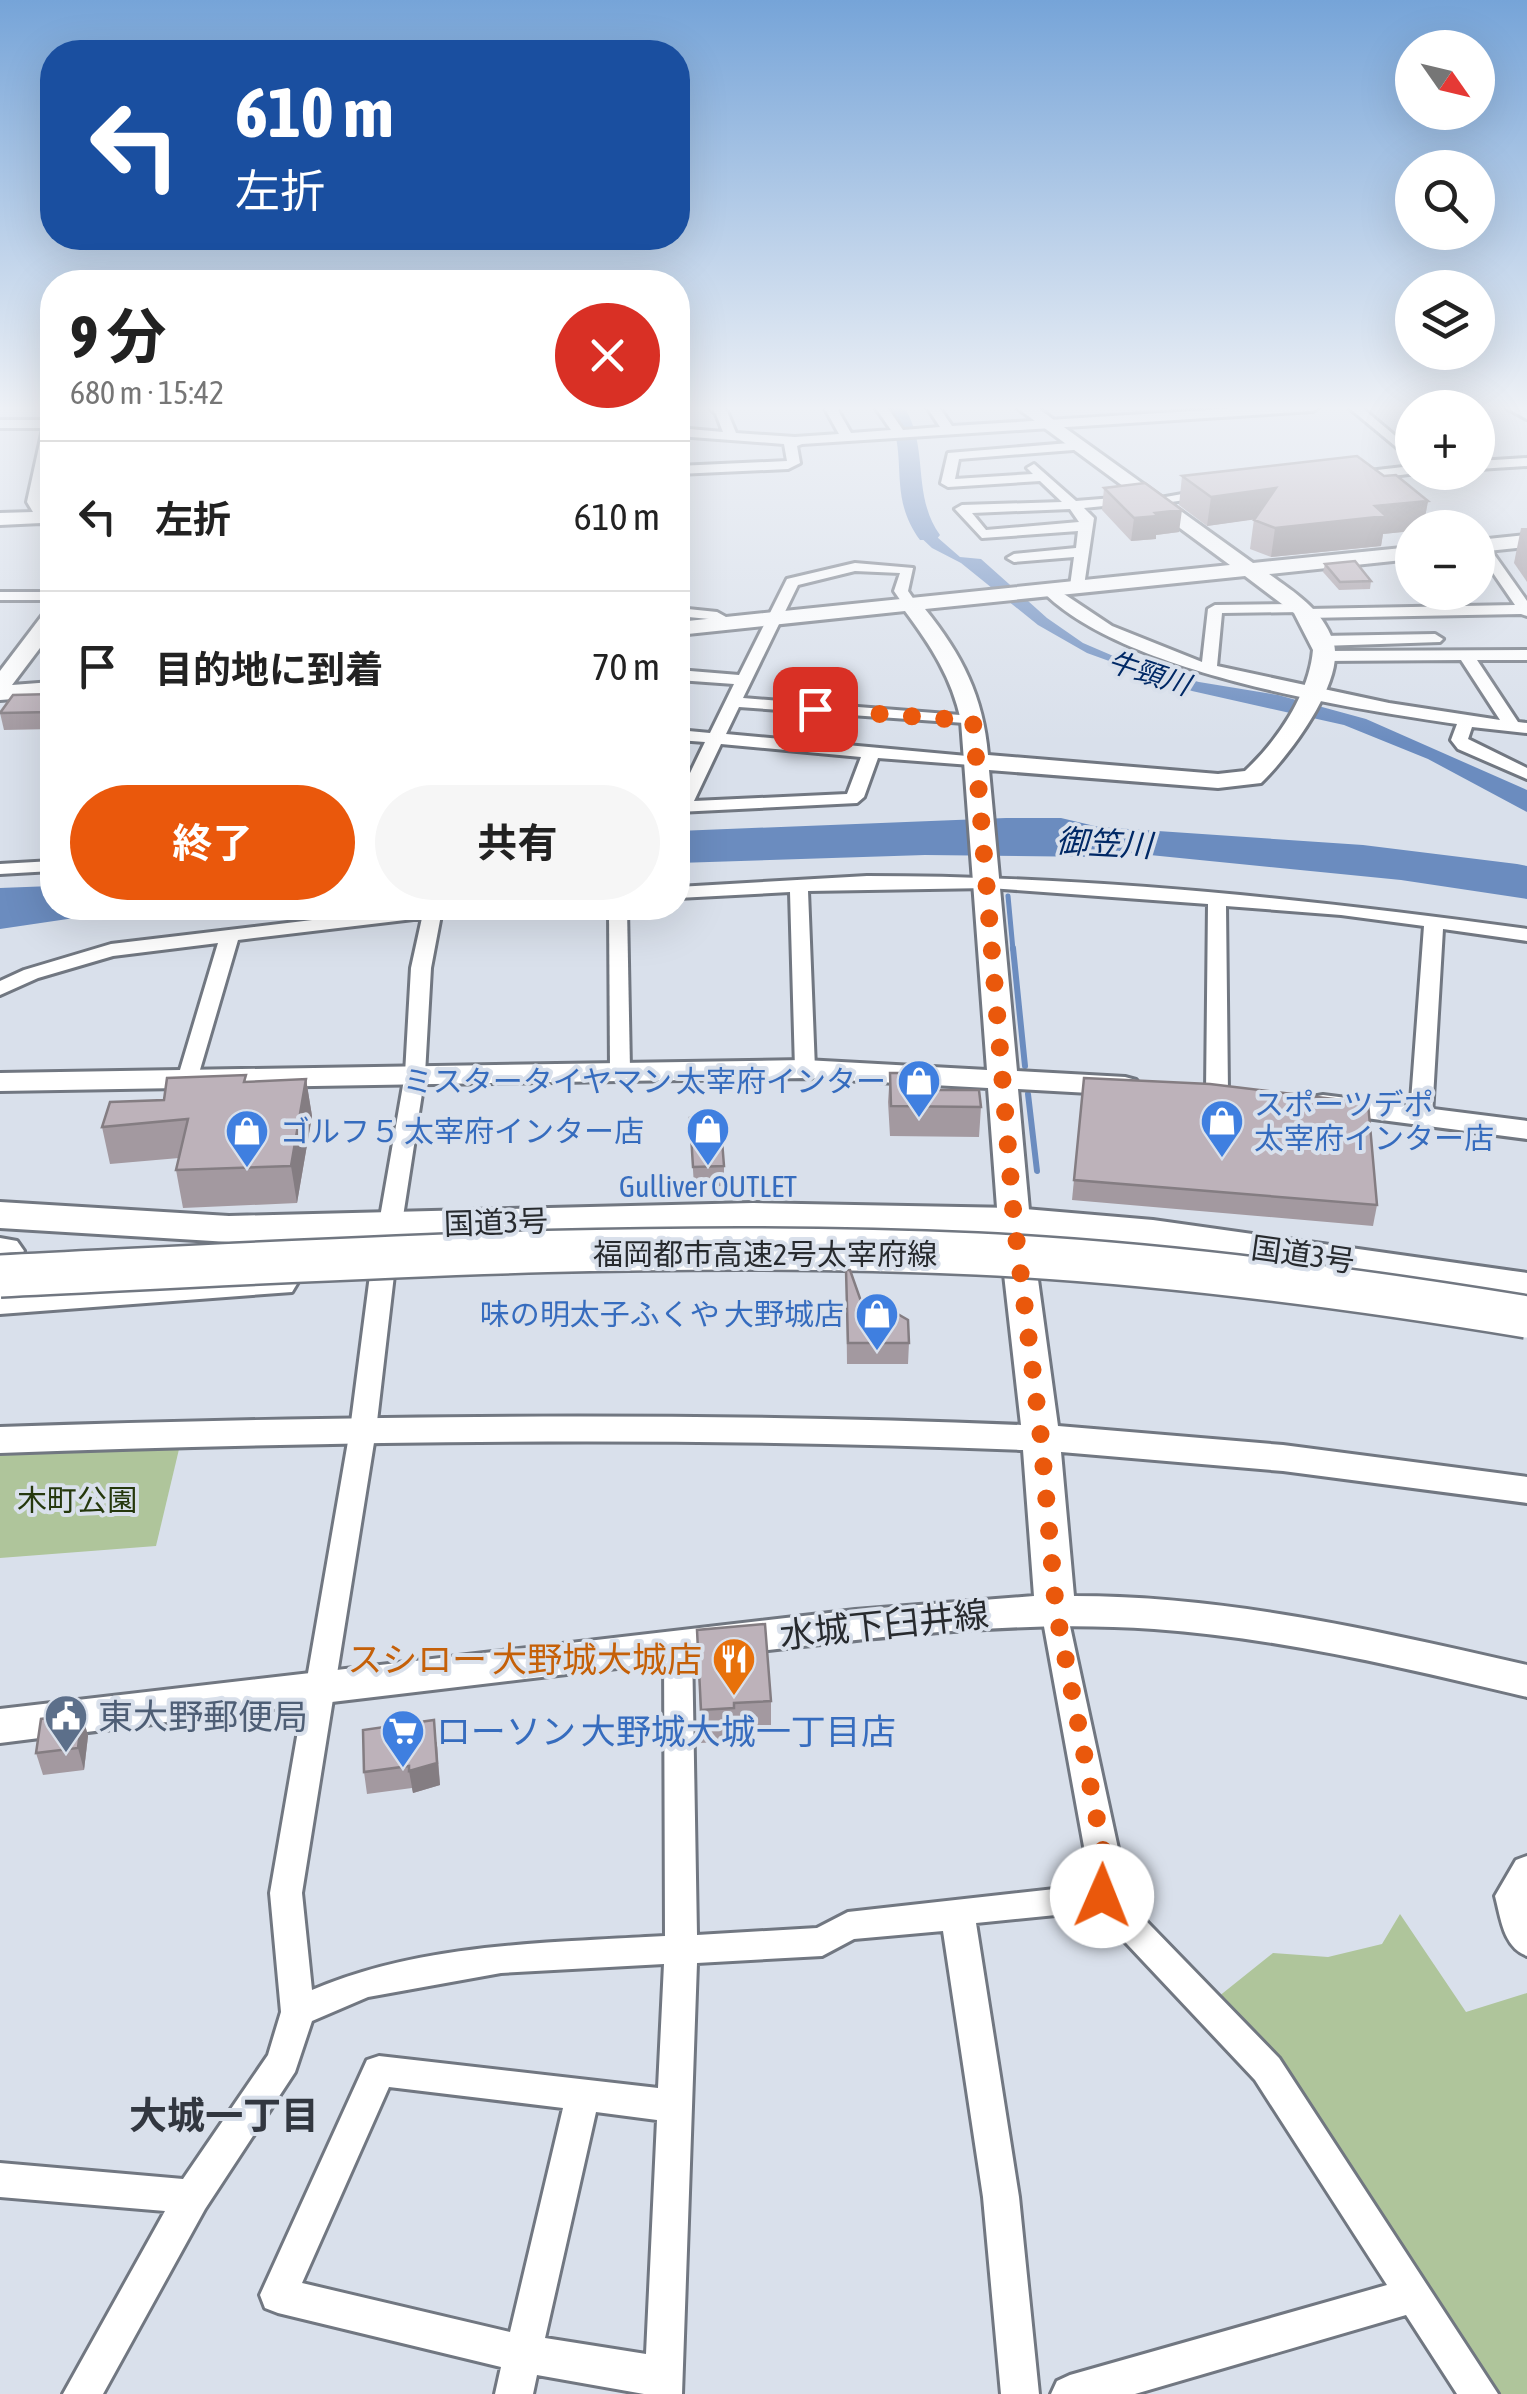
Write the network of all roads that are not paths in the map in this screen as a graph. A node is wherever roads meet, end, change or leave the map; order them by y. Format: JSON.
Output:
{"nodes":[{"id":1,"x":0,"y":519,"type":"edge"},
{"id":2,"x":970,"y":519,"type":"edge"},
{"id":3,"x":1087,"y":519,"type":"edge"},
{"id":4,"x":1181,"y":519,"type":"edge"},
{"id":5,"x":40,"y":521,"type":"edge"},
{"id":6,"x":1085,"y":526,"type":"junction"},
{"id":7,"x":1527,"y":541,"type":"edge"},
{"id":8,"x":1495,"y":544,"type":"edge"},
{"id":9,"x":1081,"y":552,"type":"junction"},
{"id":10,"x":1395,"y":555,"type":"edge"},
{"id":11,"x":1014,"y":558,"type":"dead end"},
{"id":12,"x":1495,"y":567,"type":"edge"},
{"id":13,"x":1251,"y":570,"type":"junction"},
{"id":14,"x":1077,"y":586,"type":"junction"},
{"id":15,"x":1047,"y":589,"type":"junction"},
{"id":16,"x":0,"y":596,"type":"edge"},
{"id":17,"x":40,"y":596,"type":"edge"},
{"id":18,"x":910,"y":604,"type":"junction"},
{"id":19,"x":1526,"y":610,"type":"edge"},
{"id":20,"x":1304,"y":611,"type":"junction"},
{"id":21,"x":690,"y":613,"type":"edge"},
{"id":22,"x":776,"y":618,"type":"junction"},
{"id":23,"x":727,"y":622,"type":"junction"},
{"id":24,"x":690,"y":627,"type":"edge"},
{"id":25,"x":40,"y":635,"type":"edge"},
{"id":26,"x":1435,"y":639,"type":"dead end"},
{"id":27,"x":1414,"y":640,"type":"junction"},
{"id":28,"x":1322,"y":649,"type":"junction"},
{"id":29,"x":1527,"y":655,"type":"edge"},
{"id":30,"x":1467,"y":657,"type":"junction"},
{"id":31,"x":1425,"y":658,"type":"junction"},
{"id":32,"x":1206,"y":670,"type":"junction"},
{"id":33,"x":690,"y":677,"type":"edge"},
{"id":34,"x":747,"y":680,"type":"junction"},
{"id":35,"x":40,"y":688,"type":"edge"},
{"id":36,"x":0,"y":690,"type":"edge"},
{"id":37,"x":736,"y":702,"type":"junction"},
{"id":38,"x":1307,"y":702,"type":"junction"},
{"id":39,"x":1466,"y":720,"type":"junction"},
{"id":40,"x":973,"y":721,"type":"junction"},
{"id":41,"x":1520,"y":727,"type":"edge"},
{"id":42,"x":690,"y":736,"type":"edge"},
{"id":43,"x":714,"y":738,"type":"junction"},
{"id":44,"x":871,"y":753,"type":"junction"},
{"id":45,"x":978,"y":762,"type":"junction"},
{"id":46,"x":690,"y":773,"type":"edge"},
{"id":47,"x":1527,"y":774,"type":"edge"},
{"id":48,"x":690,"y":807,"type":"edge"},
{"id":49,"x":40,"y":867,"type":"edge"},
{"id":50,"x":0,"y":869,"type":"edge"},
{"id":51,"x":988,"y":882,"type":"junction"},
{"id":52,"x":799,"y":885,"type":"junction"},
{"id":53,"x":690,"y":891,"type":"edge"},
{"id":54,"x":1216,"y":898,"type":"junction"},
{"id":55,"x":345,"y":920,"type":"edge"},
{"id":56,"x":439,"y":920,"type":"edge"},
{"id":57,"x":618,"y":920,"type":"edge"},
{"id":58,"x":1434,"y":920,"type":"junction"},
{"id":59,"x":230,"y":934,"type":"junction"},
{"id":60,"x":1527,"y":935,"type":"edge"},
{"id":61,"x":0,"y":989,"type":"edge"},
{"id":62,"x":805,"y":1069,"type":"junction"},
{"id":63,"x":620,"y":1070,"type":"junction"},
{"id":64,"x":416,"y":1074,"type":"junction"},
{"id":65,"x":1004,"y":1078,"type":"junction"},
{"id":66,"x":187,"y":1080,"type":"junction"},
{"id":67,"x":0,"y":1082,"type":"edge"},
{"id":68,"x":1217,"y":1092,"type":"junction"},
{"id":69,"x":1254,"y":1096,"type":"edge"},
{"id":70,"x":1291,"y":1100,"type":"edge"},
{"id":71,"x":1420,"y":1115,"type":"junction"},
{"id":72,"x":1527,"y":1130,"type":"edge"},
{"id":73,"x":1014,"y":1220,"type":"junction"},
{"id":74,"x":390,"y":1225,"type":"junction"},
{"id":75,"x":0,"y":1245,"type":"edge"},
{"id":76,"x":1020,"y":1272,"type":"junction"},
{"id":77,"x":382,"y":1275,"type":"junction"},
{"id":78,"x":1527,"y":1287,"type":"edge"},
{"id":79,"x":1527,"y":1297,"type":"edge"},
{"id":80,"x":0,"y":1300,"type":"edge"},
{"id":81,"x":1527,"y":1317,"type":"edge"},
{"id":82,"x":1527,"y":1331,"type":"edge"},
{"id":83,"x":363,"y":1430,"type":"junction"},
{"id":84,"x":1041,"y":1438,"type":"junction"},
{"id":85,"x":0,"y":1440,"type":"edge"},
{"id":86,"x":1527,"y":1490,"type":"edge"},
{"id":87,"x":1056,"y":1610,"type":"junction"},
{"id":88,"x":678,"y":1646,"type":"junction"},
{"id":89,"x":1527,"y":1681,"type":"edge"},
{"id":90,"x":323,"y":1684,"type":"junction"},
{"id":91,"x":0,"y":1726,"type":"edge"},
{"id":92,"x":1527,"y":1869,"type":"edge"},
{"id":93,"x":1102,"y":1896,"type":"junction"},
{"id":94,"x":960,"y":1916,"type":"junction"},
{"id":95,"x":1527,"y":1942,"type":"edge"},
{"id":96,"x":681,"y":1952,"type":"junction"},
{"id":97,"x":298,"y":2012,"type":"junction"},
{"id":98,"x":583,"y":2095,"type":"junction"},
{"id":99,"x":675,"y":2106,"type":"junction"},
{"id":100,"x":0,"y":2180,"type":"edge"},
{"id":101,"x":192,"y":2197,"type":"junction"},
{"id":102,"x":1412,"y":2296,"type":"junction"},
{"id":103,"x":525,"y":2354,"type":"junction"},
{"id":104,"x":664,"y":2385,"type":"edge"},
{"id":105,"x":82,"y":2394,"type":"edge"},
{"id":106,"x":514,"y":2394,"type":"edge"},
{"id":107,"x":1020,"y":2394,"type":"edge"},
{"id":108,"x":1070,"y":2394,"type":"edge"},
{"id":109,"x":1479,"y":2394,"type":"edge"}],
"edges":[{"from":1,"to":5,"type":"street"},
{"from":2,"to":6,"type":"street"},
{"from":3,"to":6,"type":"street"},
{"from":4,"to":13,"type":"street"},
{"from":6,"to":9,"type":"street"},
{"from":7,"to":8,"type":"street"},
{"from":9,"to":11,"type":"street"},
{"from":9,"to":14,"type":"street"},
{"from":10,"to":13,"type":"street"},
{"from":12,"to":19,"type":"street"},
{"from":13,"to":14,"type":"street"},
{"from":13,"to":20,"type":"street"},
{"from":14,"to":15,"type":"street"},
{"from":15,"to":18,"type":"street"},
{"from":15,"to":32,"type":"street"},
{"from":16,"to":17,"type":"street"},
{"from":18,"to":22,"type":"street"},
{"from":18,"to":22,"type":"street"},
{"from":18,"to":40,"type":"street"},
{"from":19,"to":20,"type":"street"},
{"from":20,"to":28,"type":"street"},
{"from":20,"to":32,"type":"street"},
{"from":21,"to":23,"type":"street"},
{"from":22,"to":23,"type":"street"},
{"from":22,"to":34,"type":"street"},
{"from":23,"to":24,"type":"street"},
{"from":25,"to":36,"type":"street"},
{"from":26,"to":27,"type":"street"},
{"from":27,"to":28,"type":"street"},
{"from":27,"to":31,"type":"street"},
{"from":28,"to":31,"type":"street"},
{"from":28,"to":38,"type":"street"},
{"from":29,"to":30,"type":"street"},
{"from":30,"to":31,"type":"street"},
{"from":30,"to":41,"type":"street"},
{"from":32,"to":38,"type":"street"},
{"from":33,"to":34,"type":"street"},
{"from":34,"to":37,"type":"street"},
{"from":35,"to":36,"type":"street"},
{"from":37,"to":40,"type":"street"},
{"from":37,"to":43,"type":"street"},
{"from":38,"to":39,"type":"street"},
{"from":38,"to":45,"type":"street"},
{"from":39,"to":41,"type":"street"},
{"from":39,"to":47,"type":"street"},
{"from":40,"to":45,"type":"street"},
{"from":42,"to":43,"type":"street"},
{"from":43,"to":44,"type":"street"},
{"from":43,"to":46,"type":"street"},
{"from":44,"to":45,"type":"street"},
{"from":44,"to":48,"type":"street"},
{"from":45,"to":51,"type":"street"},
{"from":49,"to":50,"type":"street"},
{"from":51,"to":52,"type":"street"},
{"from":51,"to":54,"type":"street"},
{"from":51,"to":65,"type":"street"},
{"from":52,"to":53,"type":"street"},
{"from":52,"to":62,"type":"street"},
{"from":54,"to":58,"type":"street"},
{"from":54,"to":68,"type":"street"},
{"from":55,"to":59,"type":"street"},
{"from":56,"to":64,"type":"street"},
{"from":57,"to":63,"type":"street"},
{"from":58,"to":60,"type":"street"},
{"from":58,"to":71,"type":"street"},
{"from":59,"to":61,"type":"street"},
{"from":59,"to":66,"type":"street"},
{"from":62,"to":63,"type":"street"},
{"from":62,"to":65,"type":"street"},
{"from":63,"to":64,"type":"street"},
{"from":64,"to":66,"type":"street"},
{"from":64,"to":74,"type":"street"},
{"from":65,"to":68,"type":"street"},
{"from":65,"to":73,"type":"street"},
{"from":66,"to":67,"type":"street"},
{"from":68,"to":69,"type":"street"},
{"from":70,"to":71,"type":"street"},
{"from":71,"to":72,"type":"street"},
{"from":73,"to":74,"type":"highway","name":"国道3号"},
{"from":73,"to":76,"type":"street"},
{"from":73,"to":78,"type":"highway","name":"国道3号"},
{"from":74,"to":75,"type":"highway","name":"国道3号"},
{"from":74,"to":77,"type":"street"},
{"from":75,"to":79,"type":"highway","name":"福岡都市高速2号太宰府線"},
{"from":75,"to":81,"type":"highway","name":"福岡都市高速2号太宰府線","bridge":true},
{"from":76,"to":77,"type":"highway","name":"国道3号"},
{"from":76,"to":82,"type":"highway","name":"国道3号"},
{"from":76,"to":84,"type":"street"},
{"from":77,"to":80,"type":"highway","name":"国道3号"},
{"from":77,"to":83,"type":"street"},
{"from":83,"to":84,"type":"street"},
{"from":83,"to":85,"type":"street"},
{"from":83,"to":90,"type":"street"},
{"from":84,"to":86,"type":"street"},
{"from":84,"to":87,"type":"street"},
{"from":87,"to":88,"type":"street","name":"水城下臼井線"},
{"from":87,"to":89,"type":"street","name":"水城下臼井線"},
{"from":87,"to":93,"type":"street"},
{"from":88,"to":90,"type":"street","name":"水城下臼井線"},
{"from":88,"to":96,"type":"street"},
{"from":90,"to":91,"type":"street","name":"水城下臼井線"},
{"from":90,"to":97,"type":"street"},
{"from":92,"to":95,"type":"street"},
{"from":93,"to":94,"type":"street"},
{"from":93,"to":102,"type":"street"},
{"from":94,"to":96,"type":"street"},
{"from":94,"to":107,"type":"street"},
{"from":96,"to":97,"type":"street"},
{"from":96,"to":99,"type":"street"},
{"from":97,"to":101,"type":"street"},
{"from":98,"to":99,"type":"street"},
{"from":98,"to":103,"type":"street"},
{"from":98,"to":103,"type":"street"},
{"from":99,"to":104,"type":"street"},
{"from":100,"to":101,"type":"street"},
{"from":101,"to":105,"type":"street"},
{"from":102,"to":108,"type":"street"},
{"from":102,"to":109,"type":"street"},
{"from":103,"to":104,"type":"street"},
{"from":103,"to":106,"type":"street"}]}
